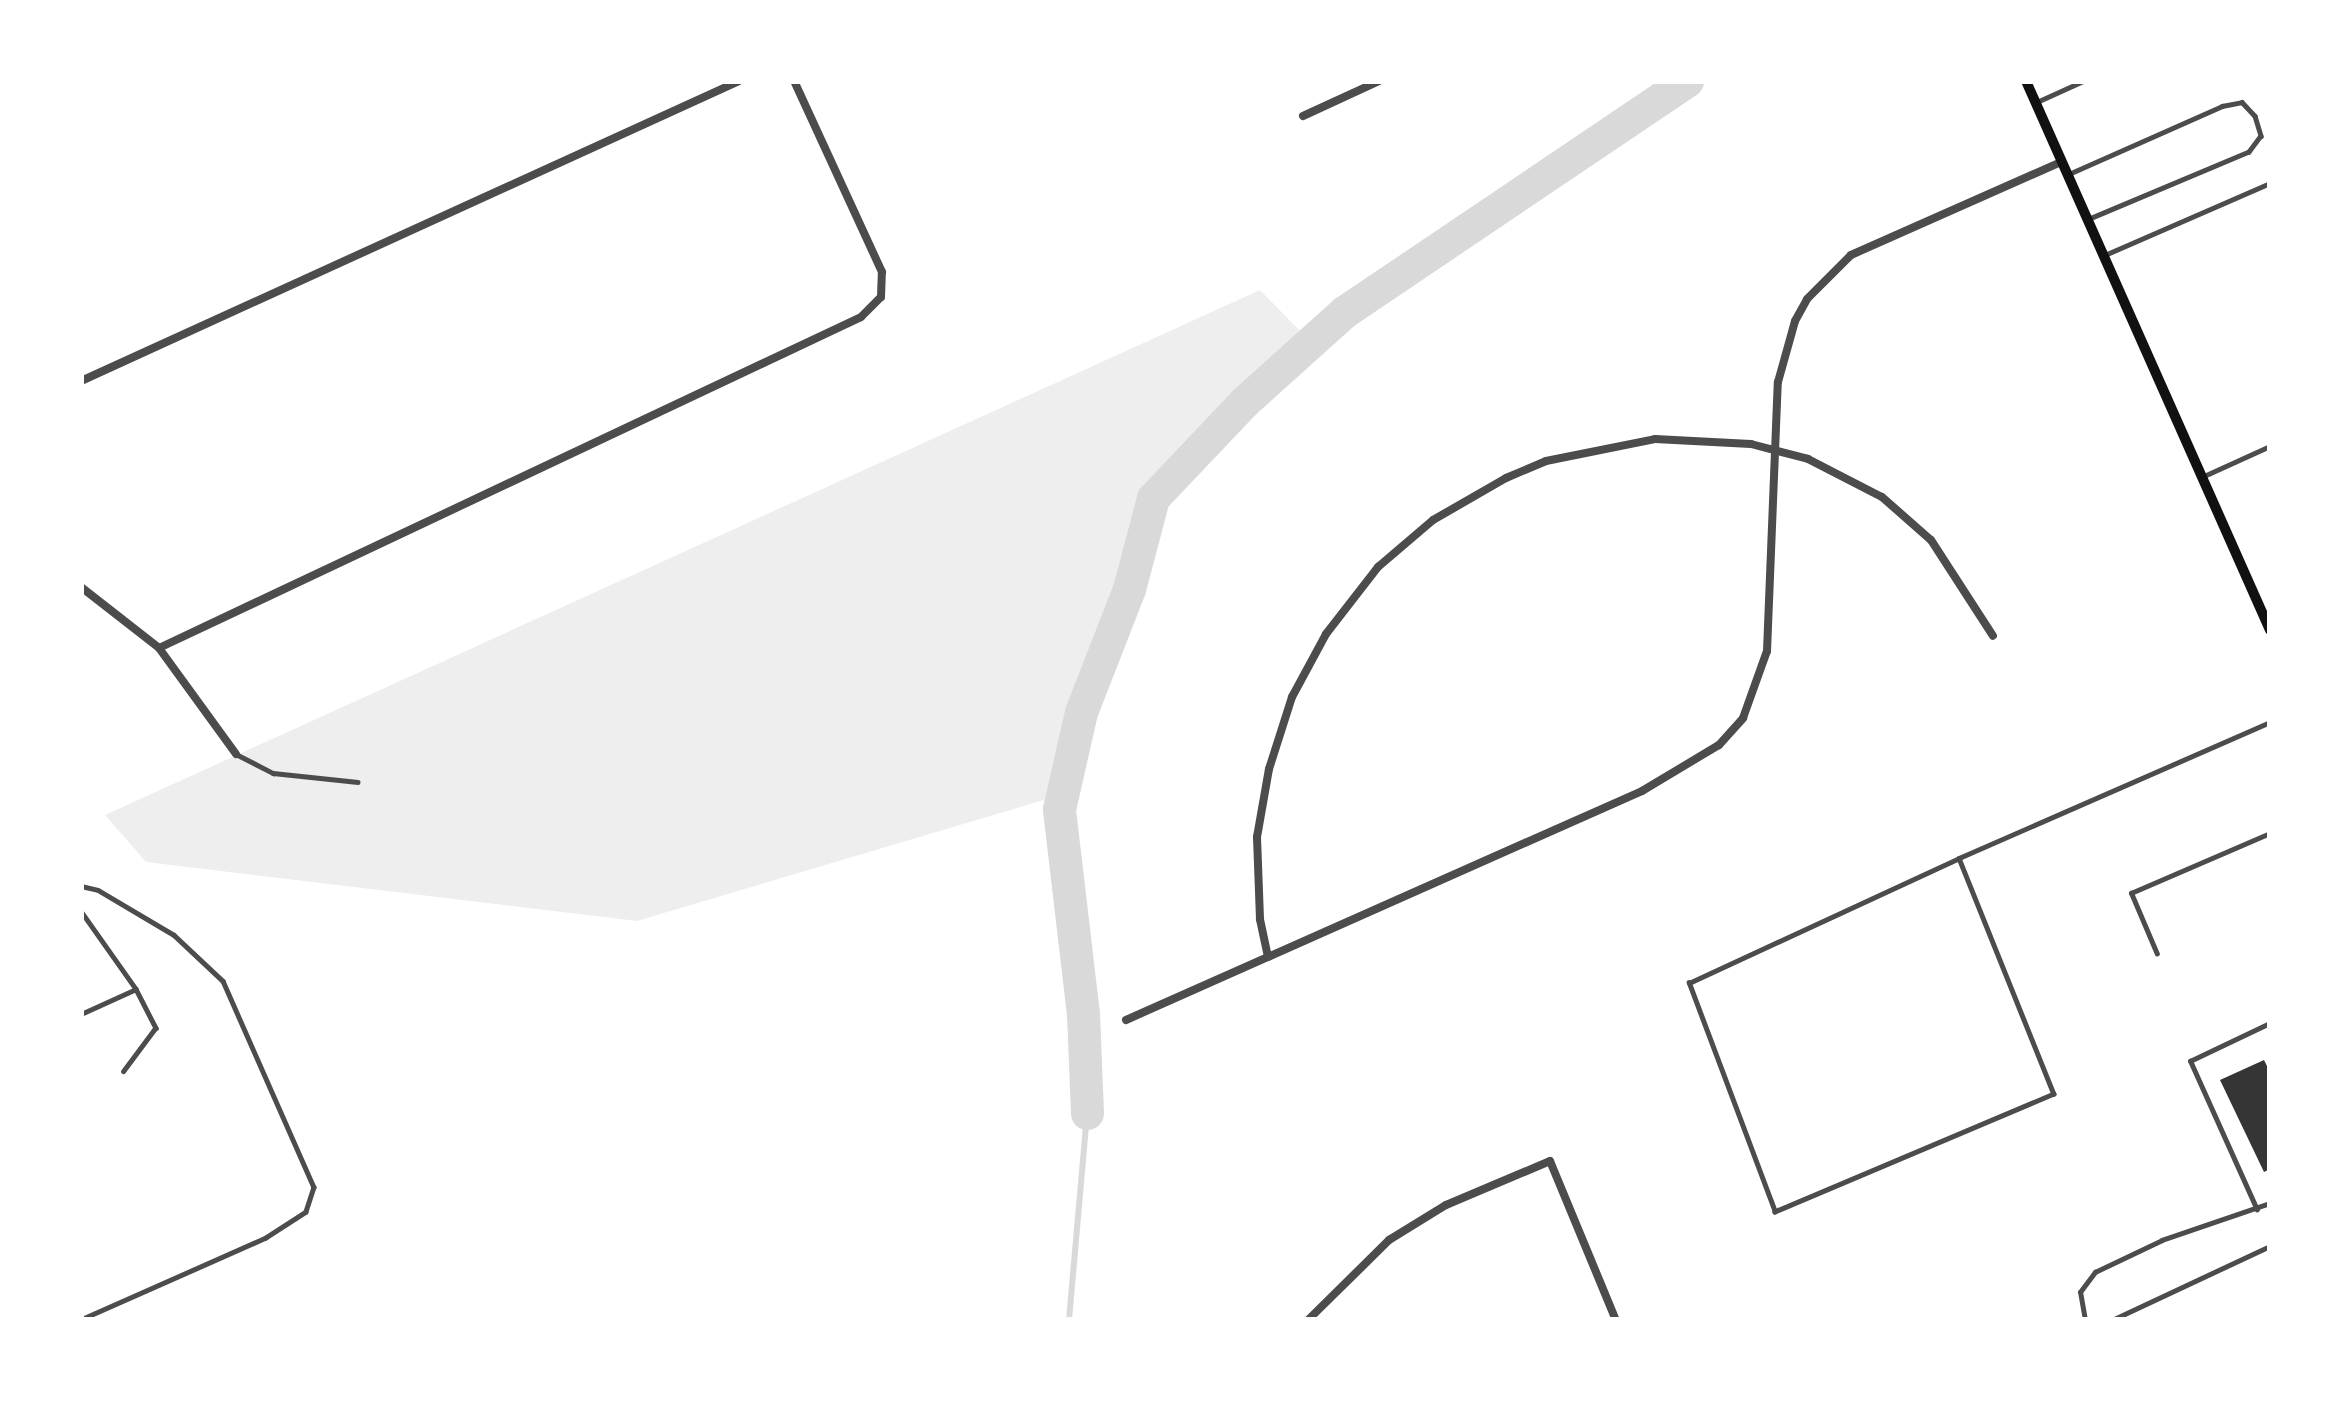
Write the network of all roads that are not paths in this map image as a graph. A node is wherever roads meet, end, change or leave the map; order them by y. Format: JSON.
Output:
{"nodes":[{"id":1,"x":740,"y":81,"type":"edge"},
{"id":2,"x":794,"y":81,"type":"edge"},
{"id":3,"x":1379,"y":81,"type":"edge"},
{"id":4,"x":2026,"y":81,"type":"edge"},
{"id":5,"x":2083,"y":81,"type":"edge"},
{"id":6,"x":2174,"y":81,"type":"edge"},
{"id":7,"x":2185,"y":81,"type":"edge"},
{"id":8,"x":2035,"y":102,"type":"junction"},
{"id":9,"x":1303,"y":116,"type":"dead end"},
{"id":10,"x":2063,"y":169,"type":"junction"},
{"id":11,"x":2270,"y":183,"type":"edge"},
{"id":12,"x":2086,"y":220,"type":"junction"},
{"id":13,"x":2102,"y":256,"type":"junction"},
{"id":14,"x":81,"y":381,"type":"edge"},
{"id":15,"x":2270,"y":446,"type":"edge"},
{"id":16,"x":1775,"y":450,"type":"junction"},
{"id":17,"x":2200,"y":478,"type":"junction"},
{"id":18,"x":81,"y":587,"type":"edge"},
{"id":19,"x":2270,"y":630,"type":"edge"},
{"id":20,"x":1993,"y":636,"type":"dead end"},
{"id":21,"x":158,"y":648,"type":"junction"},
{"id":22,"x":2270,"y":722,"type":"edge"},
{"id":23,"x":236,"y":754,"type":"joint"},
{"id":24,"x":358,"y":782,"type":"dead end"},
{"id":25,"x":2270,"y":833,"type":"edge"},
{"id":26,"x":1959,"y":858,"type":"junction"},
{"id":27,"x":81,"y":886,"type":"edge"},
{"id":28,"x":81,"y":911,"type":"edge"},
{"id":29,"x":2157,"y":954,"type":"dead end"},
{"id":30,"x":1268,"y":957,"type":"junction"},
{"id":31,"x":136,"y":989,"type":"junction"},
{"id":32,"x":81,"y":1014,"type":"edge"},
{"id":33,"x":1126,"y":1020,"type":"dead end"},
{"id":34,"x":2270,"y":1023,"type":"edge"},
{"id":35,"x":124,"y":1072,"type":"dead end"},
{"id":36,"x":2270,"y":1203,"type":"edge"},
{"id":37,"x":2257,"y":1210,"type":"junction"},
{"id":38,"x":2270,"y":1246,"type":"edge"},
{"id":39,"x":81,"y":1320,"type":"edge"},
{"id":40,"x":1308,"y":1320,"type":"edge"},
{"id":41,"x":1616,"y":1320,"type":"edge"},
{"id":42,"x":2085,"y":1320,"type":"edge"},
{"id":43,"x":2112,"y":1320,"type":"edge"}],
"edges":[{"from":1,"to":14,"type":"street"},
{"from":2,"to":21,"type":"street"},
{"from":3,"to":9,"type":"street"},
{"from":4,"to":8,"type":"main road"},
{"from":5,"to":8,"type":"lane"},
{"from":6,"to":7,"type":"lane"},
{"from":8,"to":10,"type":"main road"},
{"from":10,"to":12,"type":"main road"},
{"from":10,"to":12,"type":"lane"},
{"from":10,"to":16,"type":"street"},
{"from":11,"to":13,"type":"lane"},
{"from":12,"to":13,"type":"main road"},
{"from":13,"to":17,"type":"main road"},
{"from":15,"to":17,"type":"lane"},
{"from":16,"to":20,"type":"street"},
{"from":16,"to":30,"type":"street"},
{"from":16,"to":30,"type":"street"},
{"from":17,"to":19,"type":"main road"},
{"from":18,"to":21,"type":"street"},
{"from":21,"to":23,"type":"street"},
{"from":22,"to":26,"type":"lane"},
{"from":23,"to":24,"type":"lane"},
{"from":25,"to":29,"type":"lane"},
{"from":26,"to":26,"type":"lane"},
{"from":27,"to":39,"type":"lane"},
{"from":28,"to":31,"type":"lane"},
{"from":30,"to":33,"type":"street"},
{"from":31,"to":32,"type":"lane"},
{"from":31,"to":35,"type":"lane"},
{"from":34,"to":37,"type":"lane"},
{"from":36,"to":37,"type":"lane"},
{"from":37,"to":42,"type":"lane"},
{"from":38,"to":43,"type":"lane"},
{"from":40,"to":41,"type":"street"}]}
